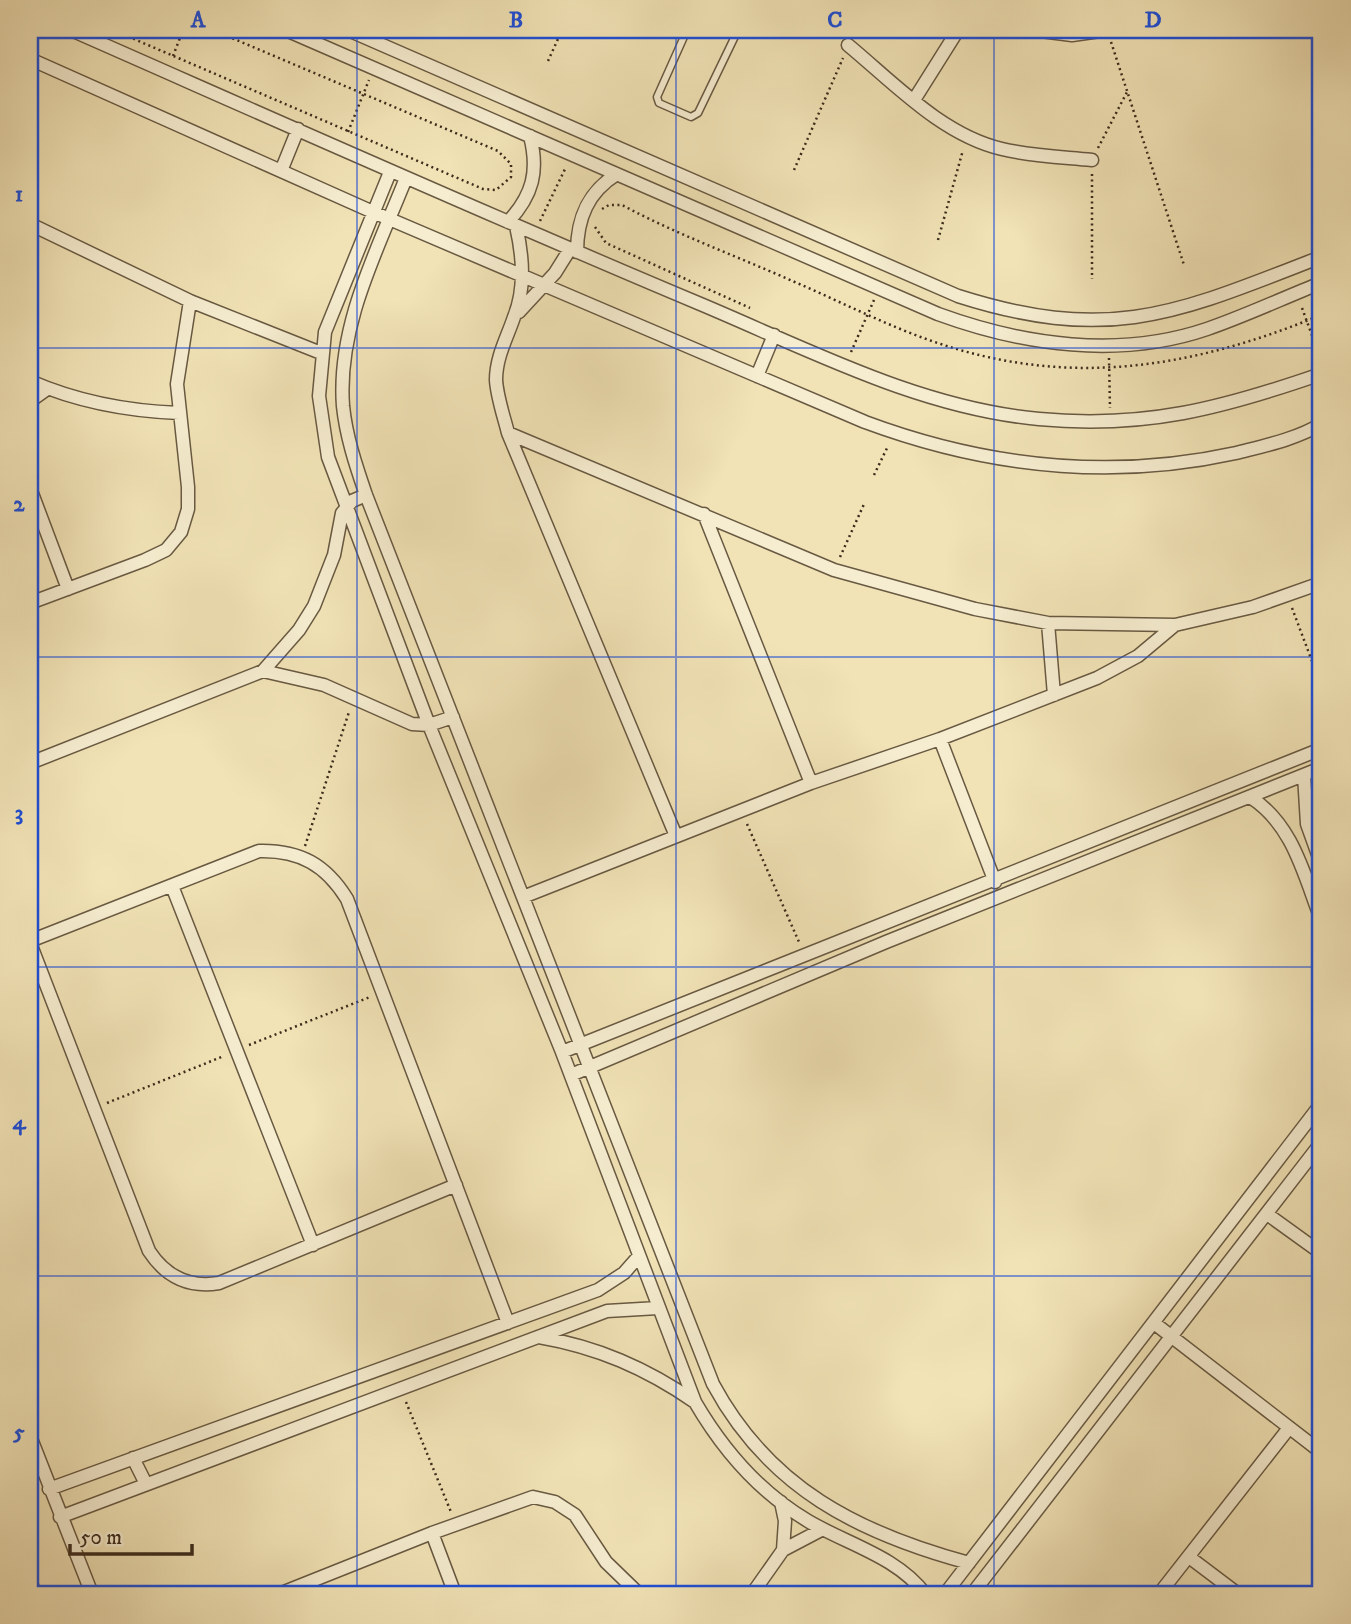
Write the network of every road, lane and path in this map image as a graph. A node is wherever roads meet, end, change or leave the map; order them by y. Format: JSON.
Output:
{"nodes":[{"id":1,"x":71,"y":30,"type":"edge"},
{"id":2,"x":113,"y":30,"type":"edge"},
{"id":3,"x":183,"y":30,"type":"edge"},
{"id":4,"x":213,"y":30,"type":"edge"},
{"id":5,"x":286,"y":30,"type":"edge"},
{"id":6,"x":348,"y":30,"type":"edge"},
{"id":7,"x":562,"y":30,"type":"edge"},
{"id":8,"x":687,"y":30,"type":"edge"},
{"id":9,"x":738,"y":30,"type":"edge"},
{"id":10,"x":958,"y":30,"type":"edge"},
{"id":11,"x":1032,"y":30,"type":"edge"},
{"id":12,"x":1107,"y":30,"type":"edge"},
{"id":13,"x":848,"y":45,"type":"joint"},
{"id":14,"x":173,"y":56,"type":"junction"},
{"id":15,"x":30,"y":59,"type":"edge"},
{"id":16,"x":548,"y":61,"type":"dead end"},
{"id":17,"x":374,"y":68,"type":"junction"},
{"id":18,"x":167,"y":72,"type":"junction"},
{"id":19,"x":1127,"y":93,"type":"junction"},
{"id":20,"x":363,"y":94,"type":"junction"},
{"id":21,"x":914,"y":100,"type":"junction"},
{"id":22,"x":298,"y":130,"type":"junction"},
{"id":23,"x":348,"y":132,"type":"junction"},
{"id":24,"x":530,"y":136,"type":"junction"},
{"id":25,"x":966,"y":136,"type":"junction"},
{"id":26,"x":342,"y":148,"type":"junction"},
{"id":27,"x":572,"y":154,"type":"junction"},
{"id":28,"x":1092,"y":160,"type":"junction"},
{"id":29,"x":794,"y":170,"type":"dead end"},
{"id":30,"x":281,"y":171,"type":"junction"},
{"id":31,"x":390,"y":172,"type":"junction"},
{"id":32,"x":617,"y":174,"type":"junction"},
{"id":33,"x":406,"y":178,"type":"junction"},
{"id":34,"x":373,"y":212,"type":"junction"},
{"id":35,"x":390,"y":219,"type":"junction"},
{"id":36,"x":30,"y":224,"type":"edge"},
{"id":37,"x":512,"y":224,"type":"junction"},
{"id":38,"x":535,"y":233,"type":"junction"},
{"id":39,"x":938,"y":240,"type":"dead end"},
{"id":40,"x":573,"y":251,"type":"junction"},
{"id":41,"x":1321,"y":257,"type":"edge"},
{"id":42,"x":1184,"y":265,"type":"dead end"},
{"id":43,"x":523,"y":275,"type":"junction"},
{"id":44,"x":1092,"y":279,"type":"dead end"},
{"id":45,"x":544,"y":283,"type":"junction"},
{"id":46,"x":1321,"y":283,"type":"edge"},
{"id":47,"x":879,"y":288,"type":"junction"},
{"id":48,"x":1296,"y":293,"type":"junction"},
{"id":49,"x":190,"y":301,"type":"junction"},
{"id":50,"x":514,"y":318,"type":"junction"},
{"id":51,"x":774,"y":335,"type":"junction"},
{"id":52,"x":1109,"y":345,"type":"junction"},
{"id":53,"x":321,"y":353,"type":"junction"},
{"id":54,"x":1321,"y":360,"type":"edge"},
{"id":55,"x":845,"y":364,"type":"junction"},
{"id":56,"x":1321,"y":374,"type":"edge"},
{"id":57,"x":757,"y":376,"type":"junction"},
{"id":58,"x":30,"y":381,"type":"edge"},
{"id":59,"x":47,"y":389,"type":"junction"},
{"id":60,"x":30,"y":401,"type":"edge"},
{"id":61,"x":179,"y":414,"type":"junction"},
{"id":62,"x":1110,"y":422,"type":"junction"},
{"id":63,"x":1321,"y":424,"type":"edge"},
{"id":64,"x":508,"y":433,"type":"junction"},
{"id":65,"x":894,"y":433,"type":"junction"},
{"id":66,"x":874,"y":475,"type":"dead end"},
{"id":67,"x":30,"y":488,"type":"edge"},
{"id":68,"x":366,"y":495,"type":"junction"},
{"id":69,"x":865,"y":502,"type":"dead end"},
{"id":70,"x":346,"y":506,"type":"junction"},
{"id":71,"x":704,"y":514,"type":"junction"},
{"id":72,"x":834,"y":570,"type":"junction"},
{"id":73,"x":1321,"y":583,"type":"edge"},
{"id":74,"x":68,"y":589,"type":"junction"},
{"id":75,"x":1287,"y":595,"type":"junction"},
{"id":76,"x":30,"y":603,"type":"edge"},
{"id":77,"x":1048,"y":623,"type":"junction"},
{"id":78,"x":1175,"y":625,"type":"junction"},
{"id":79,"x":263,"y":671,"type":"junction"},
{"id":80,"x":1321,"y":685,"type":"edge"},
{"id":81,"x":1054,"y":695,"type":"junction"},
{"id":82,"x":354,"y":696,"type":"junction"},
{"id":83,"x":453,"y":716,"type":"junction"},
{"id":84,"x":429,"y":725,"type":"junction"},
{"id":85,"x":940,"y":739,"type":"junction"},
{"id":86,"x":1321,"y":749,"type":"edge"},
{"id":87,"x":30,"y":763,"type":"edge"},
{"id":88,"x":1321,"y":768,"type":"edge"},
{"id":89,"x":1304,"y":775,"type":"junction"},
{"id":90,"x":811,"y":783,"type":"junction"},
{"id":91,"x":1250,"y":797,"type":"junction"},
{"id":92,"x":741,"y":811,"type":"junction"},
{"id":93,"x":676,"y":836,"type":"junction"},
{"id":94,"x":302,"y":856,"type":"junction"},
{"id":95,"x":1319,"y":858,"type":"edge"},
{"id":96,"x":1298,"y":860,"type":"junction"},
{"id":97,"x":995,"y":882,"type":"junction"},
{"id":98,"x":172,"y":886,"type":"junction"},
{"id":99,"x":523,"y":897,"type":"junction"},
{"id":100,"x":1321,"y":919,"type":"edge"},
{"id":101,"x":30,"y":942,"type":"edge"},
{"id":102,"x":805,"y":956,"type":"junction"},
{"id":103,"x":581,"y":1045,"type":"junction"},
{"id":104,"x":562,"y":1052,"type":"junction"},
{"id":105,"x":590,"y":1068,"type":"junction"},
{"id":106,"x":571,"y":1075,"type":"junction"},
{"id":107,"x":1321,"y":1104,"type":"edge"},
{"id":108,"x":1321,"y":1143,"type":"edge"},
{"id":109,"x":456,"y":1185,"type":"junction"},
{"id":110,"x":1267,"y":1214,"type":"junction"},
{"id":111,"x":313,"y":1245,"type":"junction"},
{"id":112,"x":1321,"y":1253,"type":"edge"},
{"id":113,"x":639,"y":1256,"type":"junction"},
{"id":114,"x":658,"y":1308,"type":"junction"},
{"id":115,"x":545,"y":1310,"type":"junction"},
{"id":116,"x":1154,"y":1323,"type":"junction"},
{"id":117,"x":508,"y":1324,"type":"junction"},
{"id":118,"x":554,"y":1331,"type":"junction"},
{"id":119,"x":538,"y":1337,"type":"junction"},
{"id":120,"x":1172,"y":1337,"type":"junction"},
{"id":121,"x":401,"y":1389,"type":"junction"},
{"id":122,"x":695,"y":1402,"type":"junction"},
{"id":123,"x":1289,"y":1428,"type":"junction"},
{"id":124,"x":30,"y":1436,"type":"edge"},
{"id":125,"x":1321,"y":1452,"type":"edge"},
{"id":126,"x":133,"y":1458,"type":"junction"},
{"id":127,"x":146,"y":1484,"type":"junction"},
{"id":128,"x":49,"y":1489,"type":"junction"},
{"id":129,"x":781,"y":1502,"type":"junction"},
{"id":130,"x":60,"y":1517,"type":"junction"},
{"id":131,"x":456,"y":1524,"type":"junction"},
{"id":132,"x":822,"y":1529,"type":"junction"},
{"id":133,"x":432,"y":1533,"type":"junction"},
{"id":134,"x":783,"y":1550,"type":"junction"},
{"id":135,"x":1189,"y":1557,"type":"junction"},
{"id":136,"x":969,"y":1563,"type":"junction"},
{"id":137,"x":30,"y":1580,"type":"edge"},
{"id":138,"x":283,"y":1593,"type":"edge"},
{"id":139,"x":35,"y":1594,"type":"edge"},
{"id":140,"x":92,"y":1594,"type":"edge"},
{"id":141,"x":455,"y":1594,"type":"edge"},
{"id":142,"x":639,"y":1594,"type":"edge"},
{"id":143,"x":752,"y":1594,"type":"edge"},
{"id":144,"x":925,"y":1594,"type":"edge"},
{"id":145,"x":945,"y":1594,"type":"edge"},
{"id":146,"x":972,"y":1594,"type":"edge"},
{"id":147,"x":1159,"y":1594,"type":"edge"},
{"id":148,"x":1238,"y":1594,"type":"edge"}],
"edges":[{"from":1,"to":18,"type":"street"},
{"from":2,"to":14,"type":"path"},
{"from":3,"to":14,"type":"path"},
{"from":4,"to":20,"type":"path"},
{"from":5,"to":17,"type":"street"},
{"from":6,"to":41,"type":"street"},
{"from":7,"to":16,"type":"path"},
{"from":8,"to":9,"type":"lane"},
{"from":10,"to":21,"type":"street"},
{"from":11,"to":12,"type":"street"},
{"from":12,"to":19,"type":"path"},
{"from":13,"to":21,"type":"street"},
{"from":13,"to":29,"type":"path"},
{"from":14,"to":18,"type":"path"},
{"from":14,"to":23,"type":"path"},
{"from":15,"to":30,"type":"street"},
{"from":17,"to":20,"type":"path"},
{"from":17,"to":24,"type":"street"},
{"from":18,"to":22,"type":"street"},
{"from":19,"to":28,"type":"path"},
{"from":19,"to":42,"type":"path"},
{"from":20,"to":23,"type":"path"},
{"from":20,"to":23,"type":"path"},
{"from":21,"to":25,"type":"street"},
{"from":22,"to":26,"type":"street"},
{"from":22,"to":30,"type":"street"},
{"from":23,"to":26,"type":"path"},
{"from":24,"to":27,"type":"street"},
{"from":24,"to":37,"type":"street"},
{"from":25,"to":28,"type":"street"},
{"from":25,"to":39,"type":"path"},
{"from":26,"to":31,"type":"street"},
{"from":27,"to":32,"type":"street"},
{"from":27,"to":38,"type":"path"},
{"from":28,"to":44,"type":"path"},
{"from":30,"to":34,"type":"street"},
{"from":31,"to":33,"type":"street"},
{"from":31,"to":34,"type":"street"},
{"from":32,"to":40,"type":"street"},
{"from":32,"to":47,"type":"street"},
{"from":33,"to":35,"type":"street"},
{"from":33,"to":37,"type":"street"},
{"from":34,"to":35,"type":"street"},
{"from":34,"to":53,"type":"street"},
{"from":35,"to":43,"type":"street"},
{"from":35,"to":68,"type":"street"},
{"from":36,"to":49,"type":"street"},
{"from":37,"to":38,"type":"street"},
{"from":37,"to":43,"type":"street"},
{"from":38,"to":40,"type":"street"},
{"from":40,"to":45,"type":"street"},
{"from":40,"to":51,"type":"street"},
{"from":43,"to":45,"type":"street"},
{"from":43,"to":50,"type":"street"},
{"from":45,"to":50,"type":"street"},
{"from":45,"to":57,"type":"street"},
{"from":46,"to":48,"type":"street"},
{"from":47,"to":52,"type":"street"},
{"from":47,"to":55,"type":"path"},
{"from":48,"to":52,"type":"street"},
{"from":48,"to":54,"type":"path"},
{"from":49,"to":53,"type":"street"},
{"from":49,"to":61,"type":"street"},
{"from":50,"to":64,"type":"street"},
{"from":51,"to":55,"type":"street"},
{"from":51,"to":57,"type":"street"},
{"from":52,"to":62,"type":"path"},
{"from":53,"to":70,"type":"street"},
{"from":55,"to":62,"type":"street"},
{"from":56,"to":62,"type":"street"},
{"from":57,"to":65,"type":"street"},
{"from":58,"to":59,"type":"street"},
{"from":59,"to":60,"type":"street"},
{"from":59,"to":61,"type":"street"},
{"from":61,"to":74,"type":"street"},
{"from":63,"to":65,"type":"street"},
{"from":64,"to":71,"type":"street"},
{"from":64,"to":93,"type":"street"},
{"from":65,"to":66,"type":"path"},
{"from":67,"to":74,"type":"street"},
{"from":68,"to":70,"type":"street"},
{"from":68,"to":83,"type":"street"},
{"from":69,"to":72,"type":"path"},
{"from":70,"to":79,"type":"street"},
{"from":70,"to":84,"type":"street"},
{"from":71,"to":72,"type":"street"},
{"from":71,"to":90,"type":"street"},
{"from":72,"to":77,"type":"street"},
{"from":73,"to":75,"type":"street"},
{"from":74,"to":76,"type":"street"},
{"from":75,"to":78,"type":"street"},
{"from":75,"to":80,"type":"path"},
{"from":77,"to":78,"type":"street"},
{"from":77,"to":81,"type":"street"},
{"from":78,"to":81,"type":"street"},
{"from":79,"to":82,"type":"street"},
{"from":79,"to":87,"type":"street"},
{"from":81,"to":85,"type":"street"},
{"from":82,"to":84,"type":"street"},
{"from":82,"to":94,"type":"path"},
{"from":83,"to":84,"type":"street"},
{"from":83,"to":99,"type":"street"},
{"from":84,"to":104,"type":"street"},
{"from":85,"to":90,"type":"street"},
{"from":85,"to":97,"type":"street"},
{"from":86,"to":97,"type":"street"},
{"from":88,"to":89,"type":"street"},
{"from":89,"to":91,"type":"street"},
{"from":89,"to":95,"type":"street"},
{"from":90,"to":92,"type":"street"},
{"from":91,"to":96,"type":"street"},
{"from":91,"to":105,"type":"street"},
{"from":92,"to":93,"type":"street"},
{"from":92,"to":102,"type":"path"},
{"from":93,"to":99,"type":"street"},
{"from":94,"to":98,"type":"street"},
{"from":94,"to":109,"type":"street"},
{"from":95,"to":96,"type":"street"},
{"from":96,"to":100,"type":"street"},
{"from":97,"to":102,"type":"street"},
{"from":98,"to":101,"type":"street"},
{"from":98,"to":111,"type":"street"},
{"from":99,"to":103,"type":"street"},
{"from":101,"to":111,"type":"street"},
{"from":102,"to":103,"type":"street"},
{"from":103,"to":104,"type":"street"},
{"from":103,"to":105,"type":"street"},
{"from":104,"to":106,"type":"street"},
{"from":105,"to":106,"type":"street"},
{"from":105,"to":136,"type":"street"},
{"from":106,"to":113,"type":"street"},
{"from":107,"to":116,"type":"street"},
{"from":108,"to":110,"type":"street"},
{"from":109,"to":111,"type":"street"},
{"from":109,"to":117,"type":"street"},
{"from":110,"to":112,"type":"street"},
{"from":110,"to":120,"type":"street"},
{"from":113,"to":114,"type":"street"},
{"from":113,"to":115,"type":"street"},
{"from":114,"to":118,"type":"street"},
{"from":114,"to":122,"type":"street"},
{"from":115,"to":117,"type":"street"},
{"from":115,"to":118,"type":"street"},
{"from":116,"to":120,"type":"street"},
{"from":116,"to":136,"type":"street"},
{"from":117,"to":126,"type":"street"},
{"from":118,"to":119,"type":"street"},
{"from":119,"to":121,"type":"street"},
{"from":119,"to":122,"type":"street"},
{"from":120,"to":123,"type":"street"},
{"from":120,"to":146,"type":"street"},
{"from":121,"to":127,"type":"street"},
{"from":121,"to":131,"type":"path"},
{"from":122,"to":129,"type":"street"},
{"from":123,"to":125,"type":"street"},
{"from":123,"to":135,"type":"street"},
{"from":124,"to":128,"type":"street"},
{"from":126,"to":127,"type":"street"},
{"from":126,"to":128,"type":"street"},
{"from":127,"to":130,"type":"street"},
{"from":128,"to":130,"type":"street"},
{"from":129,"to":132,"type":"street"},
{"from":129,"to":134,"type":"street"},
{"from":130,"to":140,"type":"street"},
{"from":131,"to":133,"type":"street"},
{"from":131,"to":142,"type":"street"},
{"from":132,"to":134,"type":"street"},
{"from":132,"to":144,"type":"street"},
{"from":133,"to":138,"type":"street"},
{"from":133,"to":141,"type":"street"},
{"from":134,"to":143,"type":"street"},
{"from":135,"to":147,"type":"street"},
{"from":135,"to":148,"type":"street"},
{"from":136,"to":145,"type":"street"},
{"from":137,"to":139,"type":"street"}]}
